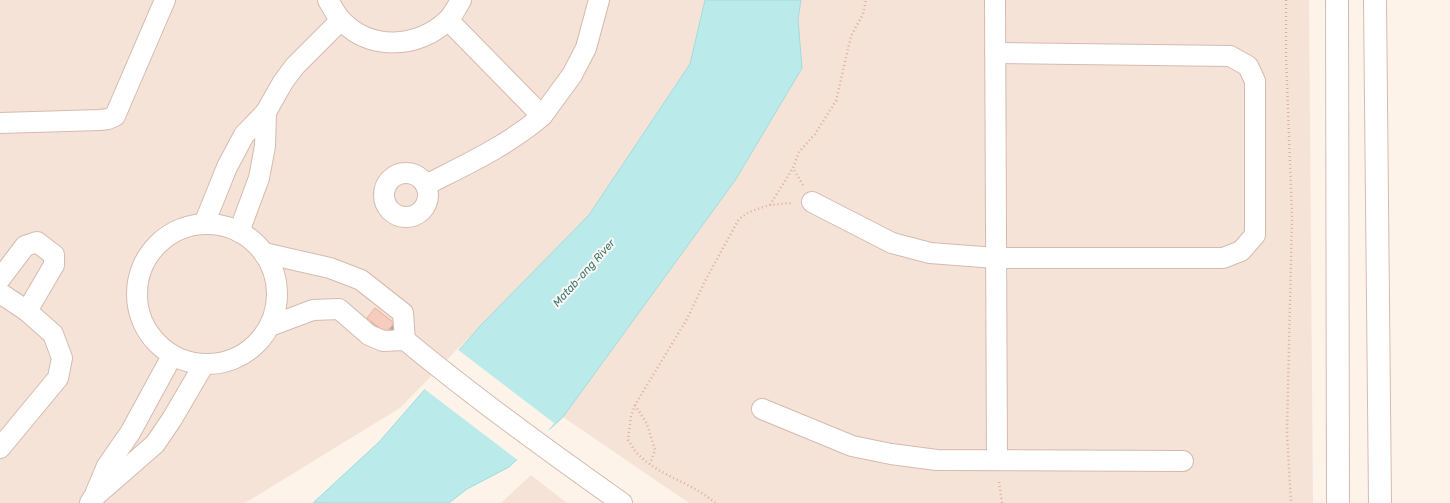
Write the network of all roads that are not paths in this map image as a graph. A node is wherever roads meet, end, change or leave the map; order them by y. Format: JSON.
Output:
{"nodes":[{"id":1,"x":165,"y":0,"type":"edge"},
{"id":2,"x":328,"y":0,"type":"edge"},
{"id":3,"x":461,"y":0,"type":"edge"},
{"id":4,"x":599,"y":0,"type":"edge"},
{"id":5,"x":995,"y":0,"type":"edge"},
{"id":6,"x":1337,"y":0,"type":"edge"},
{"id":7,"x":1376,"y":0,"type":"edge"},
{"id":8,"x":341,"y":20,"type":"junction"},
{"id":9,"x":448,"y":20,"type":"junction"},
{"id":10,"x":995,"y":53,"type":"junction"},
{"id":11,"x":266,"y":112,"type":"junction"},
{"id":12,"x":542,"y":116,"type":"junction"},
{"id":13,"x":0,"y":123,"type":"edge"},
{"id":14,"x":426,"y":185,"type":"dead end"},
{"id":15,"x":812,"y":202,"type":"road end"},
{"id":16,"x":204,"y":224,"type":"junction"},
{"id":17,"x":239,"y":232,"type":"junction"},
{"id":18,"x":264,"y":252,"type":"junction"},
{"id":19,"x":996,"y":258,"type":"junction"},
{"id":20,"x":0,"y":279,"type":"edge"},
{"id":21,"x":0,"y":293,"type":"edge"},
{"id":22,"x":26,"y":310,"type":"junction"},
{"id":23,"x":270,"y":326,"type":"junction"},
{"id":24,"x":405,"y":340,"type":"junction"},
{"id":25,"x":172,"y":356,"type":"junction"},
{"id":26,"x":203,"y":366,"type":"junction"},
{"id":27,"x":762,"y":409,"type":"dead end"},
{"id":28,"x":0,"y":448,"type":"edge"},
{"id":29,"x":997,"y":460,"type":"junction"},
{"id":30,"x":1183,"y":461,"type":"dead end"},
{"id":31,"x":92,"y":500,"type":"edge"},
{"id":32,"x":622,"y":503,"type":"edge"},
{"id":33,"x":1338,"y":503,"type":"edge"},
{"id":34,"x":1380,"y":503,"type":"edge"}],
"edges":[{"from":1,"to":13,"type":"street"},
{"from":2,"to":8,"type":"street"},
{"from":3,"to":9,"type":"street"},
{"from":4,"to":12,"type":"street"},
{"from":5,"to":10,"type":"street"},
{"from":6,"to":33,"type":"street"},
{"from":7,"to":34,"type":"street"},
{"from":8,"to":9,"type":"street"},
{"from":8,"to":11,"type":"street"},
{"from":9,"to":12,"type":"street"},
{"from":10,"to":19,"type":"street"},
{"from":10,"to":19,"type":"street"},
{"from":11,"to":16,"type":"street"},
{"from":11,"to":17,"type":"street"},
{"from":12,"to":14,"type":"street"},
{"from":15,"to":19,"type":"street"},
{"from":16,"to":17,"type":"street"},
{"from":16,"to":25,"type":"street"},
{"from":17,"to":18,"type":"street"},
{"from":18,"to":23,"type":"street"},
{"from":18,"to":24,"type":"street"},
{"from":19,"to":29,"type":"street"},
{"from":20,"to":22,"type":"street"},
{"from":21,"to":22,"type":"street"},
{"from":22,"to":28,"type":"street"},
{"from":23,"to":24,"type":"street"},
{"from":23,"to":26,"type":"street"},
{"from":24,"to":32,"type":"street"},
{"from":25,"to":26,"type":"street"},
{"from":25,"to":31,"type":"street"},
{"from":26,"to":31,"type":"street"},
{"from":27,"to":29,"type":"street"},
{"from":29,"to":30,"type":"street"}]}
